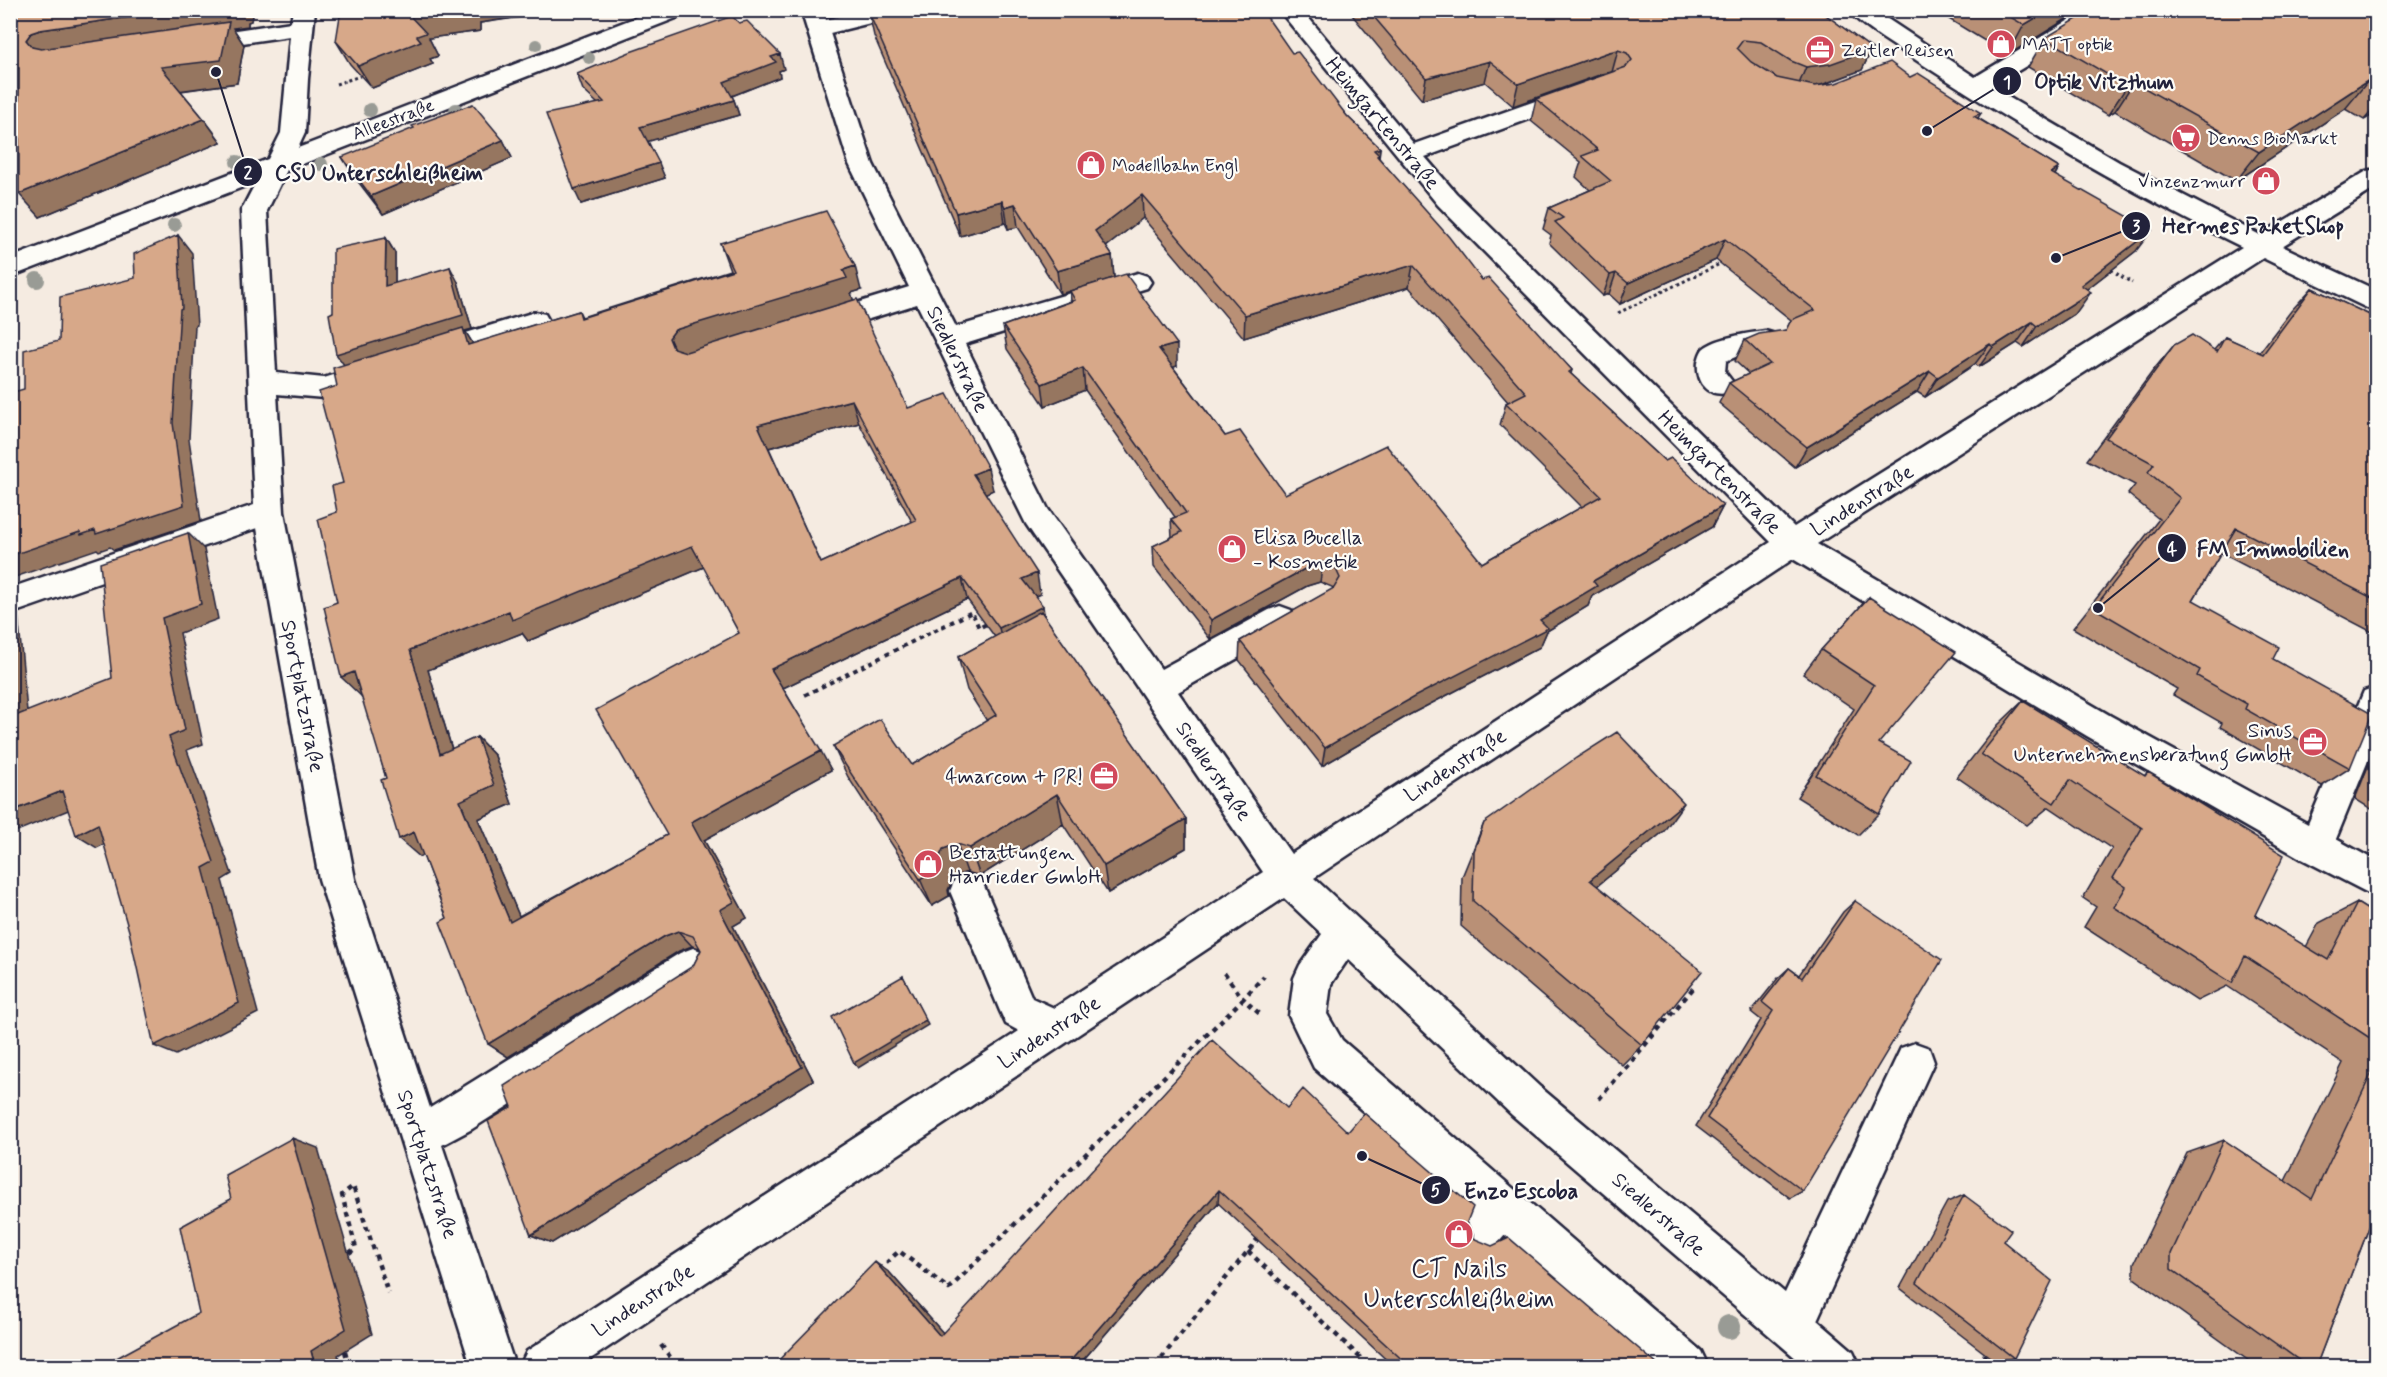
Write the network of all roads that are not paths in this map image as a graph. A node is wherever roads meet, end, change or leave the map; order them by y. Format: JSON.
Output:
{"nodes":[{"id":1,"x":676,"y":10,"type":"edge"},
{"id":2,"x":895,"y":10,"type":"edge"},
{"id":3,"x":1290,"y":10,"type":"edge"},
{"id":4,"x":1859,"y":10,"type":"edge"},
{"id":5,"x":2109,"y":16,"type":"edge"},
{"id":6,"x":304,"y":19,"type":"edge"},
{"id":7,"x":815,"y":20,"type":"edge"},
{"id":8,"x":174,"y":46,"type":"edge"},
{"id":9,"x":1601,"y":85,"type":"edge"},
{"id":10,"x":1983,"y":92,"type":"junction"},
{"id":11,"x":1409,"y":154,"type":"junction"},
{"id":12,"x":279,"y":163,"type":"junction"},
{"id":13,"x":2376,"y":177,"type":"edge"},
{"id":14,"x":2260,"y":248,"type":"junction"},
{"id":15,"x":10,"y":268,"type":"edge"},
{"id":16,"x":1138,"y":282,"type":"dead end"},
{"id":17,"x":928,"y":297,"type":"junction"},
{"id":18,"x":2376,"y":301,"type":"edge"},
{"id":19,"x":535,"y":321,"type":"dead end"},
{"id":20,"x":800,"y":336,"type":"edge"},
{"id":21,"x":948,"y":339,"type":"junction"},
{"id":22,"x":1765,"y":341,"type":"edge"},
{"id":23,"x":262,"y":382,"type":"junction"},
{"id":24,"x":1720,"y":385,"type":"dead end"},
{"id":25,"x":269,"y":512,"type":"junction"},
{"id":26,"x":1792,"y":544,"type":"junction"},
{"id":27,"x":10,"y":601,"type":"edge"},
{"id":28,"x":1309,"y":603,"type":"edge"},
{"id":29,"x":1156,"y":688,"type":"junction"},
{"id":30,"x":2376,"y":701,"type":"edge"},
{"id":31,"x":2315,"y":848,"type":"junction"},
{"id":32,"x":1286,"y":876,"type":"junction"},
{"id":33,"x":2376,"y":880,"type":"edge"},
{"id":34,"x":968,"y":891,"type":"edge"},
{"id":35,"x":1346,"y":932,"type":"junction"},
{"id":36,"x":693,"y":966,"type":"edge"},
{"id":37,"x":1056,"y":1028,"type":"junction"},
{"id":38,"x":1915,"y":1062,"type":"dead end"},
{"id":39,"x":420,"y":1135,"type":"junction"},
{"id":40,"x":1791,"y":1327,"type":"junction"},
{"id":41,"x":493,"y":1366,"type":"edge"},
{"id":42,"x":542,"y":1366,"type":"edge"},
{"id":43,"x":1686,"y":1366,"type":"edge"},
{"id":44,"x":1838,"y":1366,"type":"edge"}],
"edges":[{"from":1,"to":12,"type":"street","name":"Alleestraße"},
{"from":2,"to":7,"type":"street"},
{"from":3,"to":11,"type":"street","name":"Heimgartenstraße"},
{"from":4,"to":10,"type":"street"},
{"from":5,"to":10,"type":"street"},
{"from":6,"to":8,"type":"street"},
{"from":6,"to":12,"type":"street","name":"Sportplatzstraße"},
{"from":7,"to":17,"type":"street","name":"Siedlerstraße"},
{"from":9,"to":11,"type":"street"},
{"from":10,"to":14,"type":"street"},
{"from":11,"to":26,"type":"street","name":"Heimgartenstraße"},
{"from":12,"to":15,"type":"street","name":"Alleestraße"},
{"from":12,"to":23,"type":"street","name":"Sportplatzstraße"},
{"from":13,"to":14,"type":"street","name":"Lindenstraße"},
{"from":14,"to":18,"type":"street"},
{"from":14,"to":26,"type":"street","name":"Lindenstraße"},
{"from":16,"to":21,"type":"street"},
{"from":17,"to":20,"type":"street"},
{"from":17,"to":21,"type":"street","name":"Siedlerstraße"},
{"from":19,"to":23,"type":"street"},
{"from":21,"to":29,"type":"street","name":"Siedlerstraße"},
{"from":22,"to":24,"type":"street"},
{"from":23,"to":25,"type":"street","name":"Sportplatzstraße"},
{"from":25,"to":27,"type":"street"},
{"from":25,"to":39,"type":"street","name":"Sportplatzstraße"},
{"from":26,"to":31,"type":"street","name":"Heimgartenstraße"},
{"from":26,"to":32,"type":"street","name":"Lindenstraße"},
{"from":28,"to":29,"type":"street"},
{"from":29,"to":32,"type":"street","name":"Siedlerstraße"},
{"from":30,"to":31,"type":"street"},
{"from":31,"to":33,"type":"street","name":"Heimgartenstraße"},
{"from":32,"to":35,"type":"street","name":"Siedlerstraße"},
{"from":32,"to":37,"type":"street","name":"Lindenstraße"},
{"from":34,"to":37,"type":"street"},
{"from":35,"to":40,"type":"street","name":"Siedlerstraße"},
{"from":35,"to":43,"type":"street"},
{"from":36,"to":39,"type":"street"},
{"from":37,"to":42,"type":"street","name":"Lindenstraße"},
{"from":38,"to":40,"type":"street"},
{"from":39,"to":41,"type":"street","name":"Sportplatzstraße"},
{"from":40,"to":44,"type":"street","name":"Siedlerstraße"}]}
